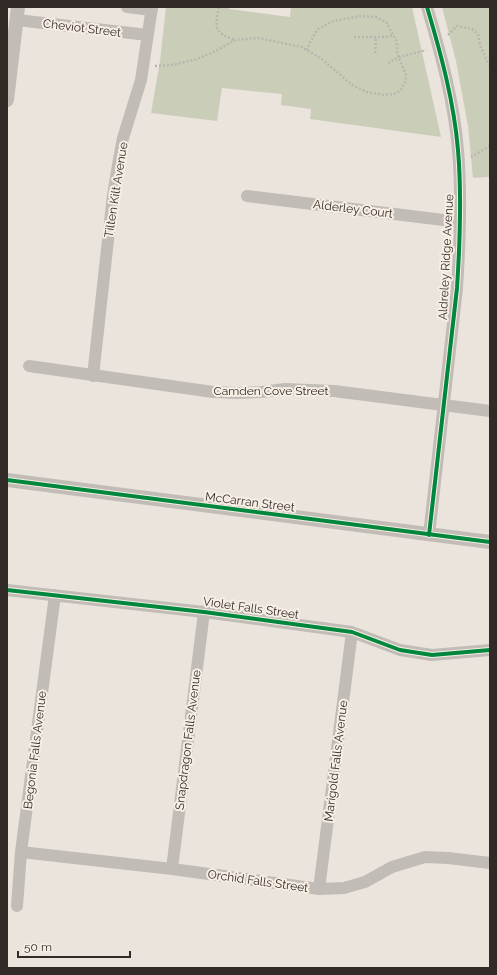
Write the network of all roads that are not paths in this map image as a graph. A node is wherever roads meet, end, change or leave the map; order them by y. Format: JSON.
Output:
{"nodes":[{"id":1,"x":127,"y":7,"type":"edge"},
{"id":2,"x":427,"y":7,"type":"edge"},
{"id":3,"x":152,"y":8,"type":"edge"},
{"id":4,"x":18,"y":13,"type":"edge"},
{"id":5,"x":148,"y":35,"type":"junction"},
{"id":6,"x":7,"y":100,"type":"edge"},
{"id":7,"x":247,"y":196,"type":"dead end"},
{"id":8,"x":460,"y":222,"type":"junction"},
{"id":9,"x":28,"y":366,"type":"dead end"},
{"id":10,"x":93,"y":376,"type":"junction"},
{"id":11,"x":444,"y":405,"type":"junction"},
{"id":12,"x":490,"y":411,"type":"edge"},
{"id":13,"x":7,"y":480,"type":"edge"},
{"id":14,"x":429,"y":535,"type":"junction"},
{"id":15,"x":490,"y":542,"type":"edge"},
{"id":16,"x":7,"y":590,"type":"edge"},
{"id":17,"x":55,"y":595,"type":"junction"},
{"id":18,"x":204,"y":612,"type":"junction"},
{"id":19,"x":352,"y":632,"type":"junction"},
{"id":20,"x":490,"y":650,"type":"edge"},
{"id":21,"x":21,"y":852,"type":"junction"},
{"id":22,"x":490,"y":863,"type":"edge"},
{"id":23,"x":172,"y":869,"type":"junction"},
{"id":24,"x":319,"y":889,"type":"junction"},
{"id":25,"x":17,"y":906,"type":"dead end"}],
"edges":[{"from":1,"to":3,"type":"street"},
{"from":2,"to":8,"type":"street","name":"Aldreley Ridge Avenue"},
{"from":3,"to":5,"type":"street","name":"Tilten Kilt Avenue"},
{"from":4,"to":5,"type":"street","name":"Cheviot Street"},
{"from":4,"to":6,"type":"street"},
{"from":5,"to":10,"type":"street","name":"Tilten Kilt Avenue"},
{"from":7,"to":8,"type":"street","name":"Alderley Court"},
{"from":8,"to":11,"type":"street","name":"Aldreley Ridge Avenue"},
{"from":9,"to":10,"type":"street","name":"Camden Cove Street"},
{"from":10,"to":11,"type":"street","name":"Camden Cove Street"},
{"from":11,"to":12,"type":"street","name":"Camden Cove Street"},
{"from":11,"to":14,"type":"street","name":"Aldreley Ridge Avenue"},
{"from":13,"to":14,"type":"street","name":"McCarran Street"},
{"from":14,"to":15,"type":"street","name":"McCarran Street"},
{"from":16,"to":17,"type":"street","name":"Violet Falls Street"},
{"from":17,"to":18,"type":"street","name":"Violet Falls Street"},
{"from":17,"to":21,"type":"street","name":"Begonia Falls Avenue"},
{"from":18,"to":19,"type":"street","name":"Violet Falls Street"},
{"from":18,"to":23,"type":"street","name":"Snapdragon Falls Avenue"},
{"from":19,"to":20,"type":"street","name":"Violet Falls Street"},
{"from":19,"to":24,"type":"street","name":"Marigold Falls Avenue"},
{"from":21,"to":23,"type":"street","name":"Orchid Falls Street"},
{"from":21,"to":25,"type":"street","name":"Begonia Falls Avenue"},
{"from":22,"to":24,"type":"street","name":"Orchid Falls Street"},
{"from":23,"to":24,"type":"street","name":"Orchid Falls Street"}]}
